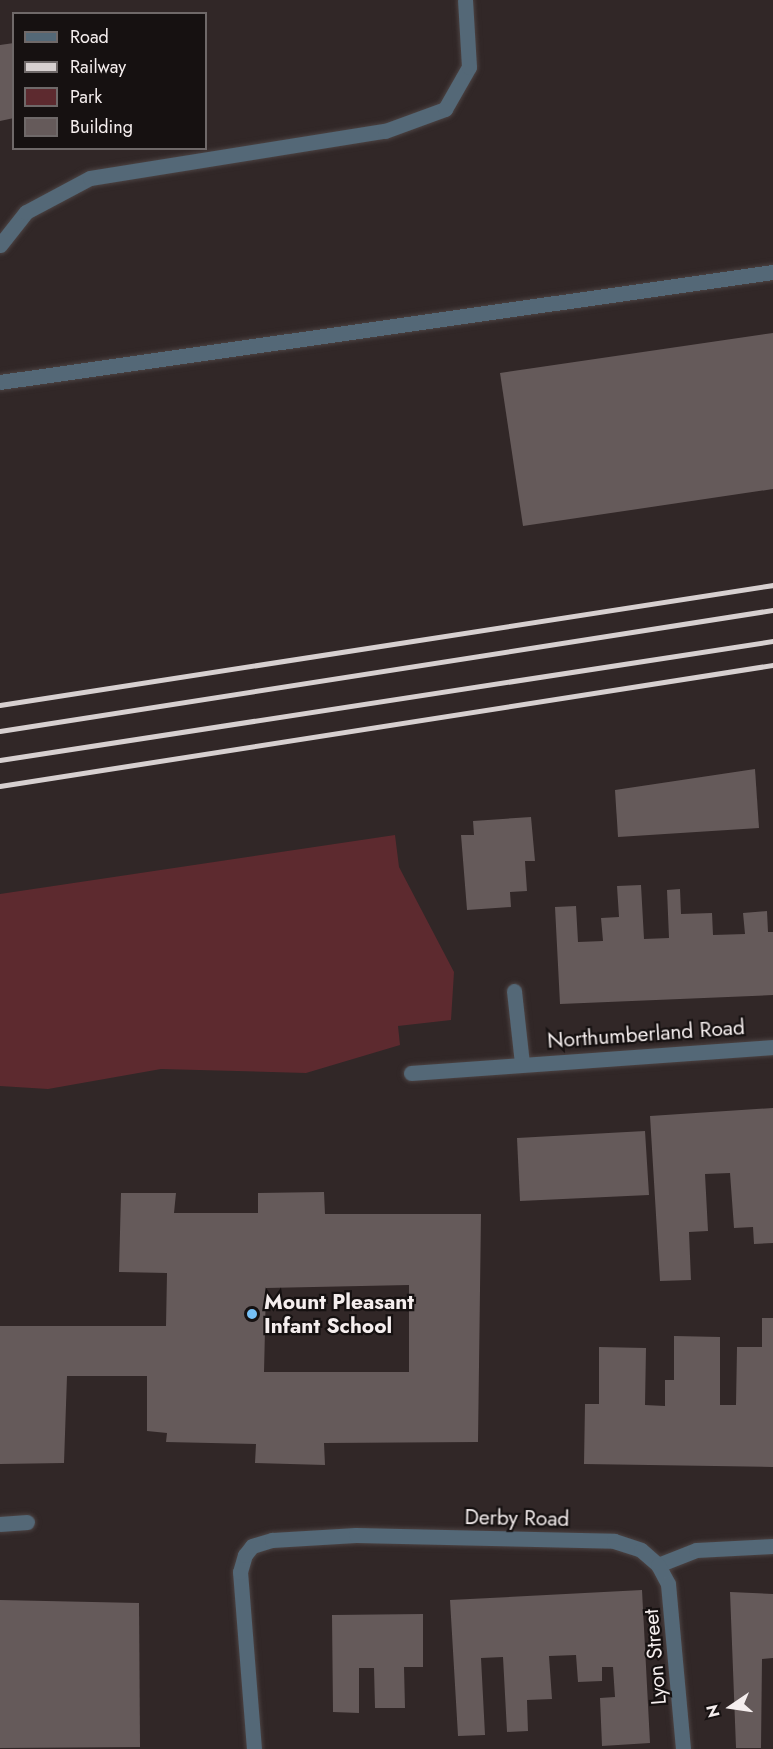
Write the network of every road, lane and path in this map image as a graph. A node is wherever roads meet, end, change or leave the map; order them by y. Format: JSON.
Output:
{"nodes":[{"id":1,"x":465,"y":0,"type":"edge"},
{"id":2,"x":0,"y":245,"type":"edge"},
{"id":3,"x":773,"y":272,"type":"edge"},
{"id":4,"x":0,"y":382,"type":"edge"},
{"id":5,"x":514,"y":991,"type":"dead end"},
{"id":6,"x":773,"y":1047,"type":"edge"},
{"id":7,"x":522,"y":1064,"type":"junction"},
{"id":8,"x":411,"y":1073,"type":"dead end"},
{"id":9,"x":27,"y":1522,"type":"dead end"},
{"id":10,"x":0,"y":1524,"type":"edge"},
{"id":11,"x":773,"y":1546,"type":"edge"},
{"id":12,"x":658,"y":1564,"type":"junction"},
{"id":13,"x":254,"y":1749,"type":"edge"},
{"id":14,"x":683,"y":1749,"type":"edge"}],
"edges":[{"from":1,"to":2,"type":"street"},
{"from":3,"to":4,"type":"street"},
{"from":5,"to":7,"type":"street","name":"Northumberland Road"},
{"from":6,"to":7,"type":"street","name":"Northumberland Road"},
{"from":7,"to":8,"type":"street","name":"Northumberland Road"},
{"from":9,"to":10,"type":"street"},
{"from":11,"to":12,"type":"street"},
{"from":12,"to":13,"type":"street","name":"Derby Road"},
{"from":12,"to":14,"type":"street","name":"Lyon Street"}]}
